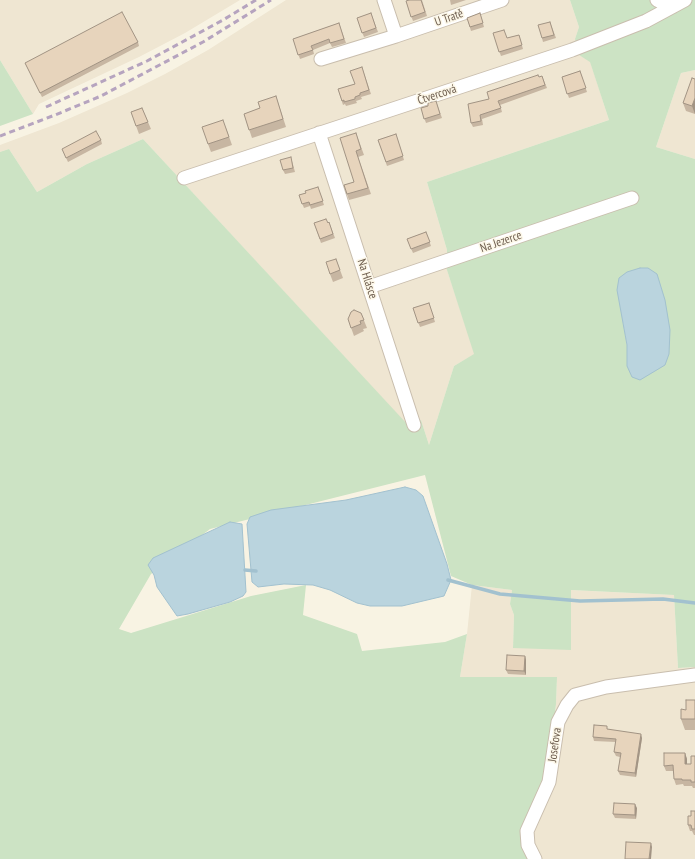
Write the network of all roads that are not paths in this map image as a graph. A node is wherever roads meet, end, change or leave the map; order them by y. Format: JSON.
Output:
{"nodes":[{"id":1,"x":384,"y":0,"type":"edge"},
{"id":2,"x":502,"y":0,"type":"edge"},
{"id":3,"x":657,"y":0,"type":"edge"},
{"id":4,"x":684,"y":0,"type":"edge"},
{"id":5,"x":672,"y":8,"type":"junction"},
{"id":6,"x":396,"y":36,"type":"junction"},
{"id":7,"x":321,"y":59,"type":"dead end"},
{"id":8,"x":319,"y":133,"type":"junction"},
{"id":9,"x":184,"y":178,"type":"dead end"},
{"id":10,"x":632,"y":198,"type":"dead end"},
{"id":11,"x":369,"y":286,"type":"junction"},
{"id":12,"x":414,"y":424,"type":"dead end"},
{"id":13,"x":691,"y":675,"type":"edge"},
{"id":14,"x":535,"y":859,"type":"edge"}],
"edges":[{"from":1,"to":6,"type":"street"},
{"from":2,"to":6,"type":"street","name":"U Tratě"},
{"from":3,"to":5,"type":"street"},
{"from":4,"to":5,"type":"street","name":"Čtvercová"},
{"from":5,"to":8,"type":"street","name":"Čtvercová"},
{"from":6,"to":7,"type":"street","name":"U Tratě"},
{"from":8,"to":9,"type":"street","name":"Čtvercová"},
{"from":8,"to":11,"type":"street","name":"Na Hlásce"},
{"from":10,"to":11,"type":"street","name":"Na Jezerce"},
{"from":11,"to":12,"type":"street","name":"Na Hlásce"},
{"from":13,"to":14,"type":"street","name":"Josefova"}]}
